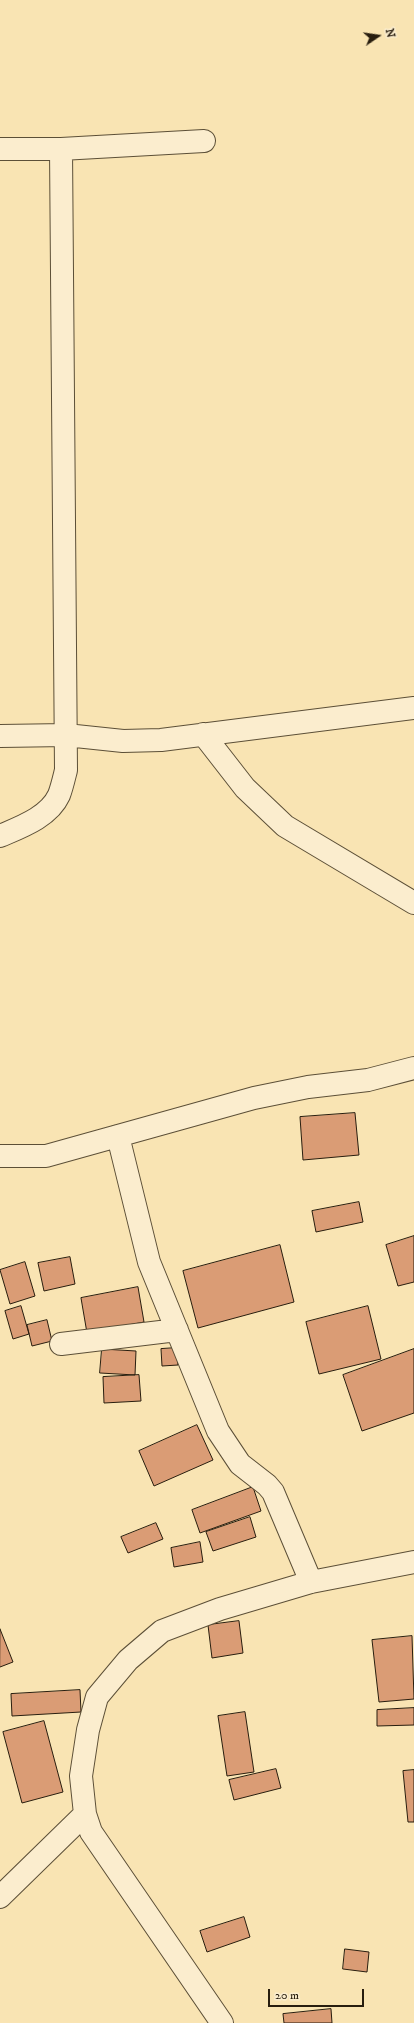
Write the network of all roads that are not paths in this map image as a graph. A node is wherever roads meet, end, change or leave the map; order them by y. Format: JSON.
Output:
{"nodes":[{"id":1,"x":204,"y":141,"type":"dead end"},
{"id":2,"x":0,"y":149,"type":"edge"},
{"id":3,"x":61,"y":149,"type":"junction"},
{"id":4,"x":414,"y":708,"type":"edge"},
{"id":5,"x":203,"y":734,"type":"junction"},
{"id":6,"x":66,"y":735,"type":"junction"},
{"id":7,"x":0,"y":736,"type":"edge"},
{"id":8,"x":0,"y":836,"type":"edge"},
{"id":9,"x":414,"y":903,"type":"edge"},
{"id":10,"x":414,"y":1068,"type":"edge"},
{"id":11,"x":118,"y":1136,"type":"junction"},
{"id":12,"x":0,"y":1156,"type":"edge"},
{"id":13,"x":177,"y":1330,"type":"junction"},
{"id":14,"x":61,"y":1344,"type":"dead end"},
{"id":15,"x":414,"y":1562,"type":"edge"},
{"id":16,"x":311,"y":1582,"type":"junction"},
{"id":17,"x":85,"y":1814,"type":"junction"},
{"id":18,"x":0,"y":1897,"type":"edge"},
{"id":19,"x":222,"y":2023,"type":"edge"}],
"edges":[{"from":1,"to":3,"type":"street"},
{"from":2,"to":3,"type":"street"},
{"from":3,"to":6,"type":"street"},
{"from":4,"to":5,"type":"street"},
{"from":5,"to":6,"type":"street"},
{"from":5,"to":9,"type":"street"},
{"from":6,"to":7,"type":"street"},
{"from":6,"to":8,"type":"street"},
{"from":10,"to":11,"type":"street"},
{"from":11,"to":12,"type":"street"},
{"from":11,"to":13,"type":"street"},
{"from":13,"to":14,"type":"street"},
{"from":13,"to":16,"type":"street"},
{"from":15,"to":16,"type":"street"},
{"from":16,"to":17,"type":"street"},
{"from":17,"to":18,"type":"street"},
{"from":17,"to":19,"type":"street"}]}
